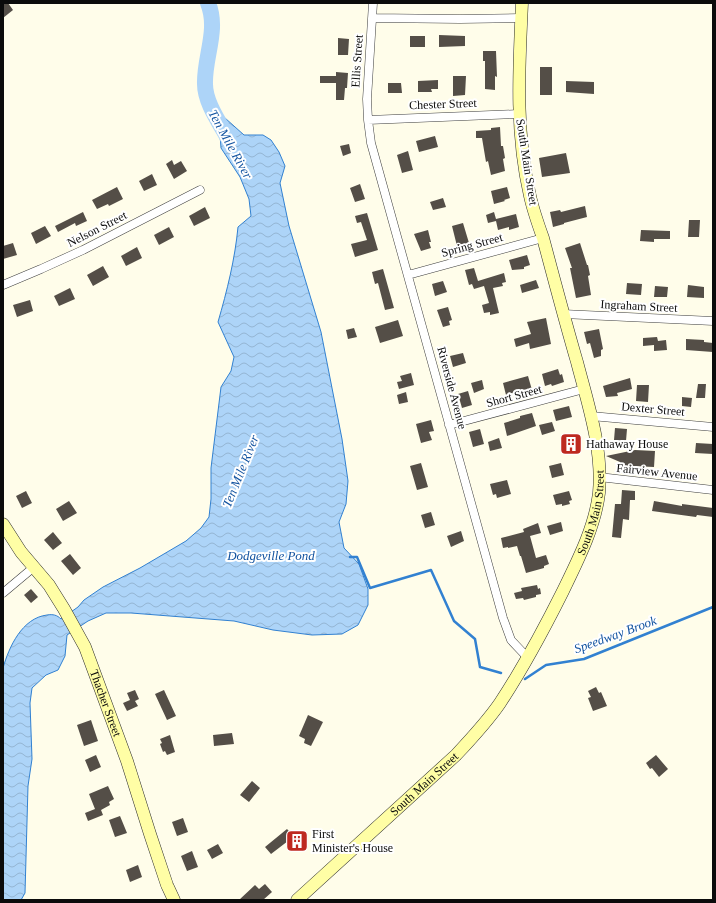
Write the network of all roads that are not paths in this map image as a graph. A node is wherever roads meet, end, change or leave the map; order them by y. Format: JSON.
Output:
{"nodes":[{"id":1,"x":373,"y":3,"type":"edge"},
{"id":2,"x":522,"y":3,"type":"edge"},
{"id":3,"x":372,"y":18,"type":"junction"},
{"id":4,"x":521,"y":18,"type":"junction"},
{"id":5,"x":519,"y":114,"type":"junction"},
{"id":6,"x":368,"y":120,"type":"junction"},
{"id":7,"x":200,"y":190,"type":"dead end"},
{"id":8,"x":543,"y":238,"type":"junction"},
{"id":9,"x":408,"y":275,"type":"junction"},
{"id":10,"x":3,"y":285,"type":"edge"},
{"id":11,"x":563,"y":314,"type":"junction"},
{"id":12,"x":713,"y":321,"type":"edge"},
{"id":13,"x":584,"y":389,"type":"junction"},
{"id":14,"x":591,"y":416,"type":"junction"},
{"id":15,"x":449,"y":425,"type":"junction"},
{"id":16,"x":713,"y":427,"type":"edge"},
{"id":17,"x":599,"y":477,"type":"junction"},
{"id":18,"x":713,"y":490,"type":"edge"},
{"id":19,"x":3,"y":524,"type":"edge"},
{"id":20,"x":34,"y":567,"type":"junction"},
{"id":21,"x":3,"y":593,"type":"edge"},
{"id":22,"x":527,"y":657,"type":"junction"},
{"id":23,"x":174,"y":900,"type":"edge"},
{"id":24,"x":297,"y":900,"type":"edge"}],
"edges":[{"from":1,"to":3,"type":"street","name":"Ellis Street"},
{"from":2,"to":4,"type":"main road","name":"South Main Street"},
{"from":3,"to":4,"type":"street"},
{"from":3,"to":6,"type":"street","name":"Ellis Street"},
{"from":4,"to":5,"type":"main road","name":"South Main Street"},
{"from":5,"to":6,"type":"street","name":"Chester Street"},
{"from":5,"to":8,"type":"main road","name":"South Main Street"},
{"from":6,"to":9,"type":"street","name":"Riverside Avenue"},
{"from":7,"to":10,"type":"street","name":"Nelson Street"},
{"from":8,"to":9,"type":"street","name":"Spring Street"},
{"from":8,"to":11,"type":"main road","name":"South Main Street"},
{"from":9,"to":15,"type":"street","name":"Riverside Avenue"},
{"from":11,"to":12,"type":"street","name":"Ingraham Street"},
{"from":11,"to":13,"type":"main road","name":"South Main Street"},
{"from":13,"to":14,"type":"main road","name":"South Main Street"},
{"from":13,"to":15,"type":"street","name":"Short Street"},
{"from":14,"to":16,"type":"street","name":"Dexter Street"},
{"from":14,"to":17,"type":"main road","name":"South Main Street"},
{"from":15,"to":22,"type":"street","name":"Riverside Avenue"},
{"from":17,"to":18,"type":"street","name":"Fairview Avenue"},
{"from":17,"to":22,"type":"main road","name":"South Main Street"},
{"from":19,"to":20,"type":"main road","name":"Thacher Street"},
{"from":20,"to":21,"type":"street"},
{"from":20,"to":23,"type":"main road","name":"Thacher Street"},
{"from":22,"to":24,"type":"main road","name":"South Main Street"}]}
